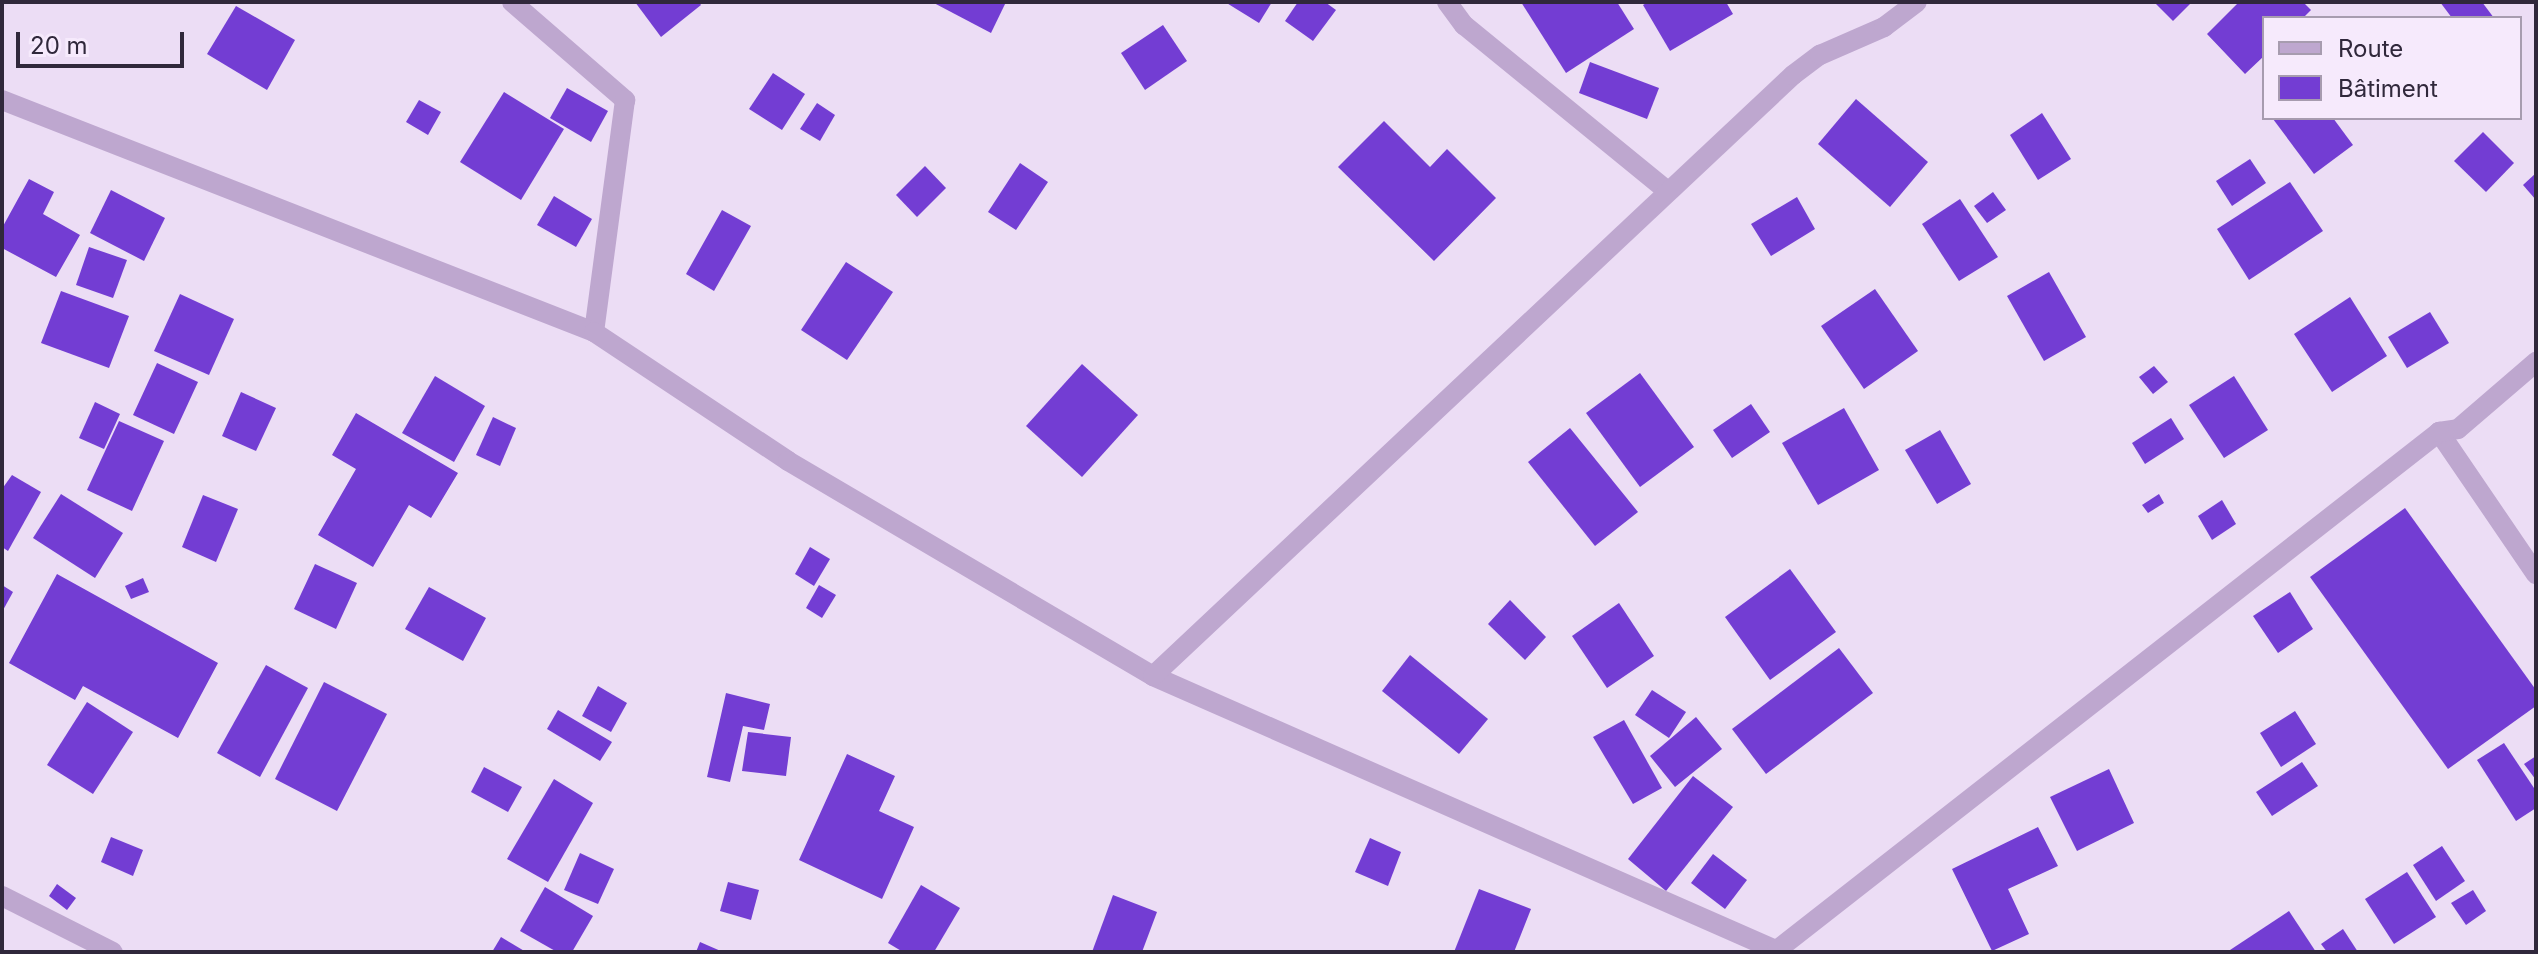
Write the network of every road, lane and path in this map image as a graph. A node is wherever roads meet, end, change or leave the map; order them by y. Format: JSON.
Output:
{"nodes":[{"id":1,"x":512,"y":2,"type":"edge"},
{"id":2,"x":1447,"y":2,"type":"edge"},
{"id":3,"x":1917,"y":2,"type":"edge"},
{"id":4,"x":2,"y":100,"type":"edge"},
{"id":5,"x":1666,"y":190,"type":"junction"},
{"id":6,"x":594,"y":332,"type":"junction"},
{"id":7,"x":2536,"y":362,"type":"edge"},
{"id":8,"x":2439,"y":432,"type":"junction"},
{"id":9,"x":2536,"y":574,"type":"edge"},
{"id":10,"x":1153,"y":676,"type":"junction"},
{"id":11,"x":2,"y":896,"type":"edge"},
{"id":12,"x":1778,"y":951,"type":"edge"},
{"id":13,"x":113,"y":952,"type":"edge"}],
"edges":[{"from":1,"to":6,"type":"street"},
{"from":2,"to":5,"type":"street"},
{"from":3,"to":5,"type":"street"},
{"from":4,"to":6,"type":"street"},
{"from":5,"to":10,"type":"street"},
{"from":6,"to":10,"type":"street"},
{"from":7,"to":8,"type":"street"},
{"from":8,"to":9,"type":"street"},
{"from":8,"to":12,"type":"street"},
{"from":10,"to":12,"type":"street"},
{"from":11,"to":13,"type":"street"}]}
